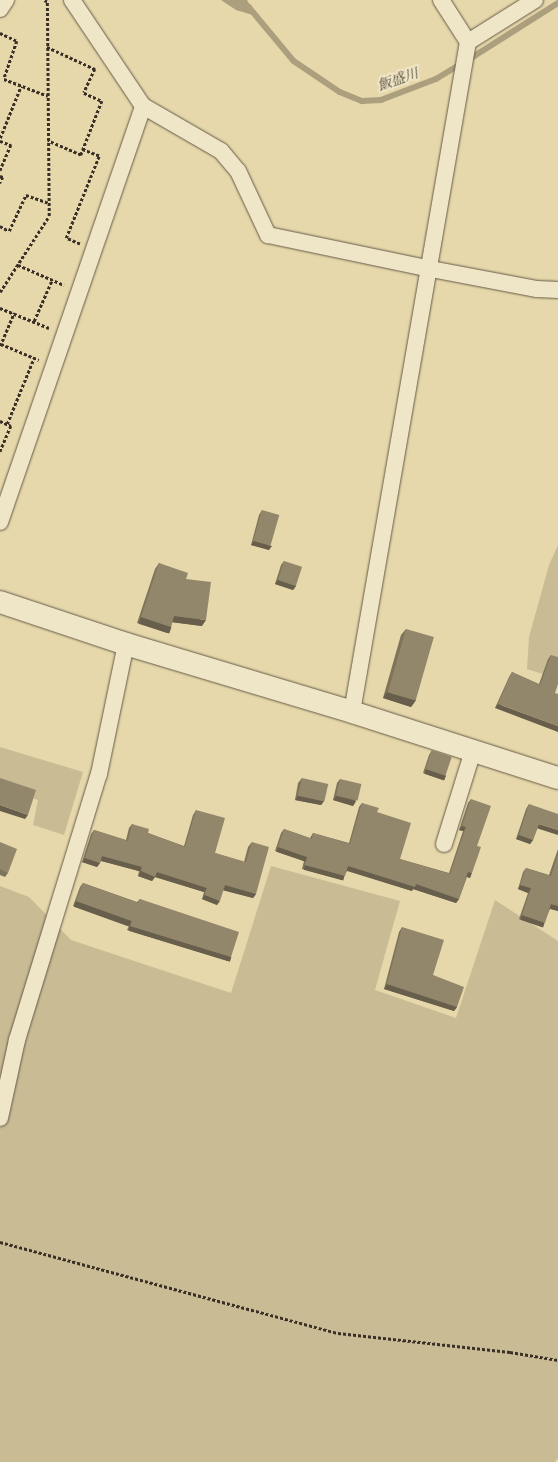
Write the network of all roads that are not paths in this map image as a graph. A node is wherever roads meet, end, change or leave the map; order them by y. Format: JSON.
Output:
{"nodes":[{"id":1,"x":6,"y":0,"type":"edge"},
{"id":2,"x":72,"y":0,"type":"edge"},
{"id":3,"x":441,"y":0,"type":"edge"},
{"id":4,"x":535,"y":0,"type":"edge"},
{"id":5,"x":0,"y":9,"type":"edge"},
{"id":6,"x":468,"y":42,"type":"junction"},
{"id":7,"x":143,"y":106,"type":"junction"},
{"id":8,"x":430,"y":269,"type":"junction"},
{"id":9,"x":558,"y":290,"type":"edge"},
{"id":10,"x":0,"y":522,"type":"edge"},
{"id":11,"x":0,"y":602,"type":"edge"},
{"id":12,"x":126,"y":644,"type":"junction"},
{"id":13,"x":352,"y":712,"type":"junction"},
{"id":14,"x":473,"y":751,"type":"junction"},
{"id":15,"x":558,"y":778,"type":"edge"},
{"id":16,"x":444,"y":844,"type":"dead end"},
{"id":17,"x":0,"y":1118,"type":"edge"}],
"edges":[{"from":1,"to":5,"type":"street"},
{"from":2,"to":7,"type":"street"},
{"from":3,"to":6,"type":"street"},
{"from":4,"to":6,"type":"street"},
{"from":6,"to":8,"type":"street"},
{"from":7,"to":8,"type":"street"},
{"from":7,"to":10,"type":"street"},
{"from":8,"to":9,"type":"street"},
{"from":8,"to":13,"type":"street"},
{"from":11,"to":12,"type":"street"},
{"from":12,"to":13,"type":"street"},
{"from":12,"to":17,"type":"street"},
{"from":13,"to":14,"type":"street"},
{"from":14,"to":15,"type":"street"},
{"from":14,"to":16,"type":"street"}]}
